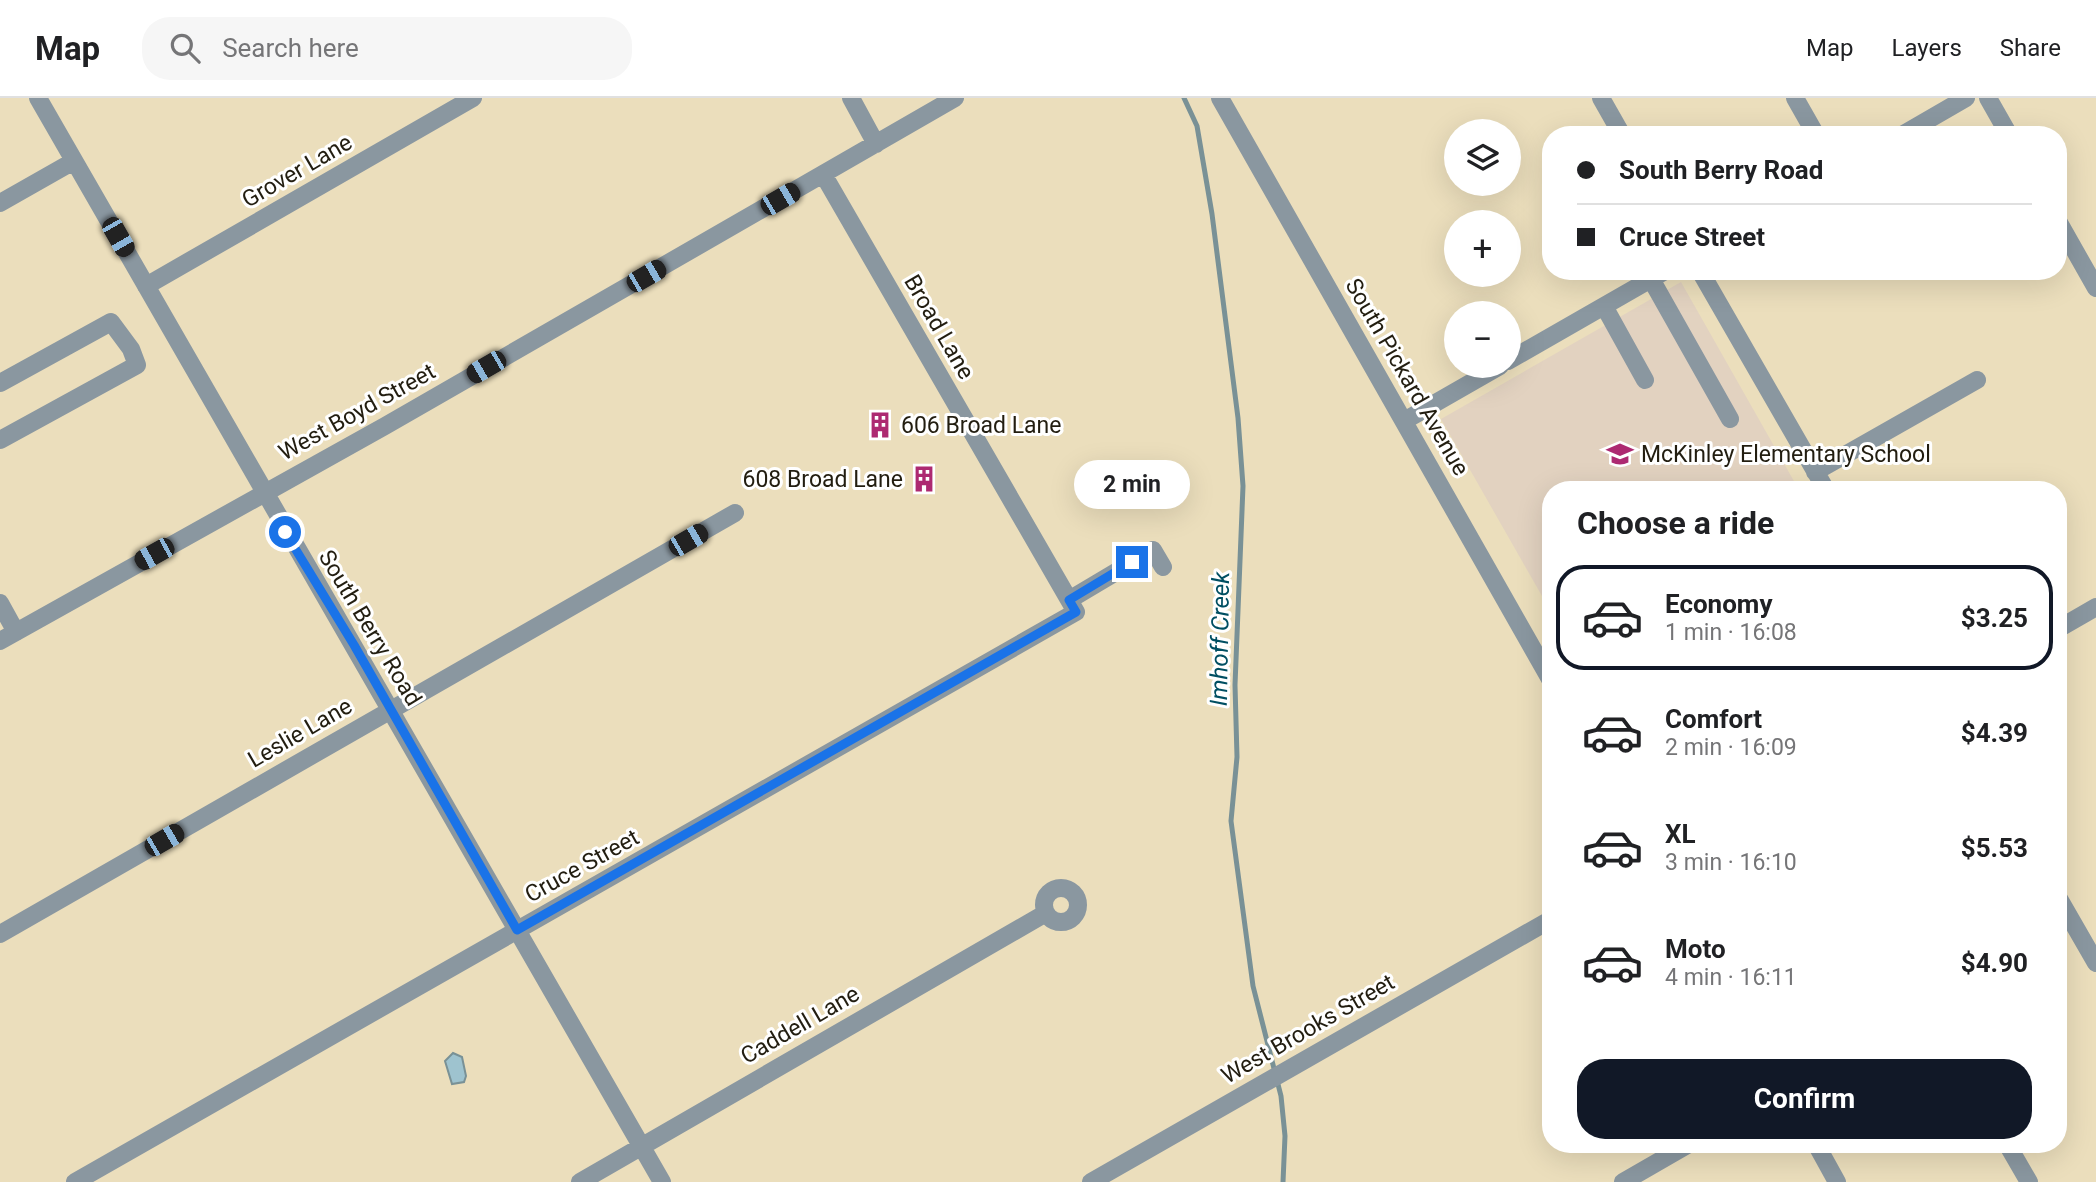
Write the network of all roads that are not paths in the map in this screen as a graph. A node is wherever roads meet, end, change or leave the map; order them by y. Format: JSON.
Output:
{"nodes":[{"id":1,"x":38,"y":98,"type":"edge"},
{"id":2,"x":473,"y":98,"type":"edge"},
{"id":3,"x":851,"y":98,"type":"edge"},
{"id":4,"x":955,"y":98,"type":"edge"},
{"id":5,"x":1220,"y":98,"type":"edge"},
{"id":6,"x":1601,"y":98,"type":"edge"},
{"id":7,"x":1795,"y":98,"type":"edge"},
{"id":8,"x":1966,"y":98,"type":"edge"},
{"id":9,"x":1988,"y":98,"type":"edge"},
{"id":10,"x":1617,"y":126,"type":"edge"},
{"id":11,"x":1811,"y":126,"type":"edge"},
{"id":12,"x":1918,"y":126,"type":"edge"},
{"id":13,"x":2004,"y":126,"type":"edge"},
{"id":14,"x":876,"y":144,"type":"junction"},
{"id":15,"x":74,"y":161,"type":"junction"},
{"id":16,"x":823,"y":174,"type":"junction"},
{"id":17,"x":0,"y":203,"type":"edge"},
{"id":18,"x":2067,"y":237,"type":"edge"},
{"id":19,"x":1649,"y":280,"type":"edge"},
{"id":20,"x":1660,"y":280,"type":"edge"},
{"id":21,"x":1705,"y":280,"type":"edge"},
{"id":22,"x":146,"y":286,"type":"junction"},
{"id":23,"x":2096,"y":288,"type":"edge"},
{"id":24,"x":1604,"y":306,"type":"junction"},
{"id":25,"x":1521,"y":354,"type":"edge"},
{"id":26,"x":1479,"y":378,"type":"edge"},
{"id":27,"x":1645,"y":380,"type":"dead end"},
{"id":28,"x":1977,"y":380,"type":"dead end"},
{"id":29,"x":0,"y":383,"type":"edge"},
{"id":30,"x":1730,"y":419,"type":"dead end"},
{"id":31,"x":1404,"y":421,"type":"junction"},
{"id":32,"x":0,"y":440,"type":"edge"},
{"id":33,"x":1815,"y":472,"type":"junction"},
{"id":34,"x":1820,"y":481,"type":"edge"},
{"id":35,"x":262,"y":493,"type":"junction"},
{"id":36,"x":735,"y":513,"type":"dead end"},
{"id":37,"x":1163,"y":567,"type":"dead end"},
{"id":38,"x":0,"y":603,"type":"edge"},
{"id":39,"x":1072,"y":606,"type":"junction"},
{"id":40,"x":2093,"y":615,"type":"edge"},
{"id":41,"x":2067,"y":625,"type":"edge"},
{"id":42,"x":16,"y":632,"type":"junction"},
{"id":43,"x":0,"y":641,"type":"edge"},
{"id":44,"x":1542,"y":665,"type":"edge"},
{"id":45,"x":391,"y":709,"type":"junction"},
{"id":46,"x":1046,"y":913,"type":"dead end"},
{"id":47,"x":2067,"y":913,"type":"edge"},
{"id":48,"x":1542,"y":925,"type":"edge"},
{"id":49,"x":517,"y":930,"type":"junction"},
{"id":50,"x":0,"y":934,"type":"edge"},
{"id":51,"x":2096,"y":963,"type":"edge"},
{"id":52,"x":641,"y":1147,"type":"junction"},
{"id":53,"x":1673,"y":1153,"type":"edge"},
{"id":54,"x":1821,"y":1153,"type":"edge"},
{"id":55,"x":2012,"y":1153,"type":"edge"},
{"id":56,"x":75,"y":1182,"type":"edge"},
{"id":57,"x":580,"y":1182,"type":"edge"},
{"id":58,"x":662,"y":1182,"type":"edge"},
{"id":59,"x":1091,"y":1182,"type":"edge"},
{"id":60,"x":1623,"y":1182,"type":"edge"},
{"id":61,"x":1837,"y":1182,"type":"edge"},
{"id":62,"x":2029,"y":1182,"type":"edge"}],
"edges":[{"from":1,"to":15,"type":"street","name":"South Berry Road"},
{"from":2,"to":22,"type":"street","name":"Grover Lane"},
{"from":3,"to":14,"type":"street"},
{"from":4,"to":14,"type":"street","name":"West Boyd Street"},
{"from":5,"to":31,"type":"street","name":"South Pickard Avenue"},
{"from":6,"to":10,"type":"street"},
{"from":7,"to":11,"type":"street"},
{"from":8,"to":12,"type":"street"},
{"from":9,"to":13,"type":"street"},
{"from":14,"to":16,"type":"street","name":"West Boyd Street"},
{"from":15,"to":17,"type":"street"},
{"from":15,"to":22,"type":"street","name":"South Berry Road"},
{"from":16,"to":35,"type":"street","name":"West Boyd Street"},
{"from":16,"to":39,"type":"street","name":"Broad Lane"},
{"from":18,"to":23,"type":"street"},
{"from":19,"to":24,"type":"street"},
{"from":20,"to":30,"type":"street"},
{"from":21,"to":33,"type":"street"},
{"from":22,"to":35,"type":"street","name":"South Berry Road"},
{"from":24,"to":25,"type":"street"},
{"from":24,"to":27,"type":"street"},
{"from":26,"to":31,"type":"street"},
{"from":28,"to":33,"type":"street"},
{"from":29,"to":32,"type":"street"},
{"from":31,"to":44,"type":"street","name":"South Pickard Avenue"},
{"from":33,"to":34,"type":"street"},
{"from":35,"to":42,"type":"street","name":"West Boyd Street"},
{"from":35,"to":45,"type":"street","name":"South Berry Road"},
{"from":36,"to":45,"type":"street","name":"Leslie Lane"},
{"from":37,"to":39,"type":"street","name":"Cruce Street"},
{"from":38,"to":42,"type":"street"},
{"from":39,"to":49,"type":"street","name":"Cruce Street"},
{"from":40,"to":41,"type":"street"},
{"from":42,"to":43,"type":"street","name":"West Boyd Street"},
{"from":45,"to":49,"type":"street","name":"South Berry Road"},
{"from":45,"to":50,"type":"street","name":"Leslie Lane"},
{"from":46,"to":52,"type":"street","name":"Caddell Lane"},
{"from":47,"to":51,"type":"street"},
{"from":48,"to":59,"type":"street","name":"West Brooks Street"},
{"from":49,"to":52,"type":"street","name":"South Berry Road"},
{"from":49,"to":56,"type":"street","name":"Cruce Street"},
{"from":52,"to":57,"type":"street","name":"Caddell Lane"},
{"from":52,"to":58,"type":"street","name":"South Berry Road"},
{"from":53,"to":60,"type":"street"},
{"from":54,"to":61,"type":"street"},
{"from":55,"to":62,"type":"street"}]}
